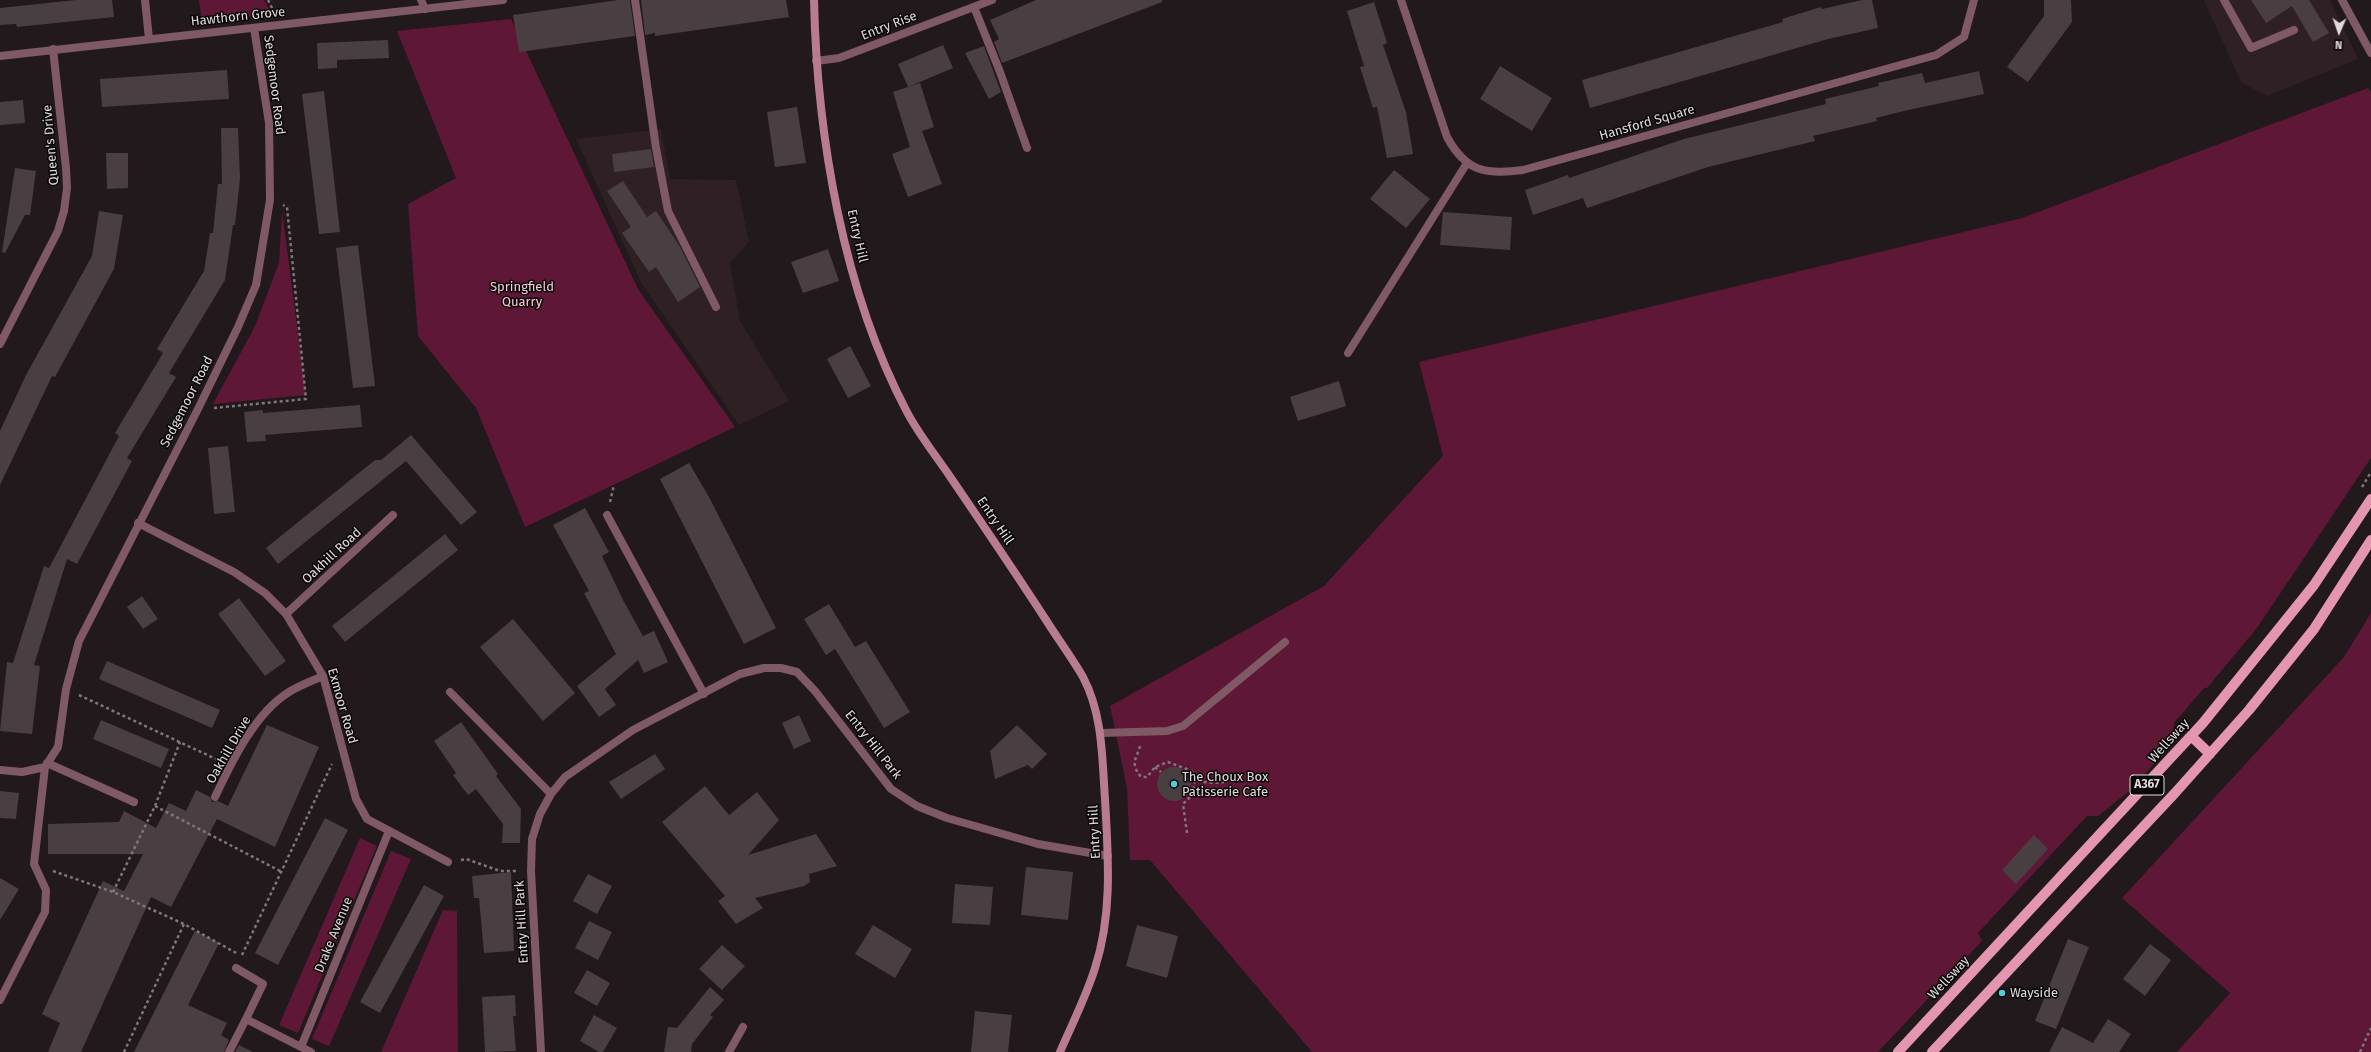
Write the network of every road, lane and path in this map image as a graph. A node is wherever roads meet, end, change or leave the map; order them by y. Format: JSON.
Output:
{"nodes":[{"id":1,"x":145,"y":0,"type":"edge"},
{"id":2,"x":421,"y":0,"type":"edge"},
{"id":3,"x":503,"y":0,"type":"edge"},
{"id":4,"x":635,"y":0,"type":"edge"},
{"id":5,"x":814,"y":0,"type":"edge"},
{"id":6,"x":992,"y":0,"type":"edge"},
{"id":7,"x":1401,"y":0,"type":"edge"},
{"id":8,"x":1974,"y":0,"type":"edge"},
{"id":9,"x":2224,"y":0,"type":"edge"},
{"id":10,"x":2342,"y":0,"type":"edge"},
{"id":11,"x":974,"y":7,"type":"junction"},
{"id":12,"x":425,"y":9,"type":"junction"},
{"id":13,"x":254,"y":28,"type":"junction"},
{"id":14,"x":2294,"y":30,"type":"dead end"},
{"id":15,"x":149,"y":38,"type":"junction"},
{"id":16,"x":53,"y":49,"type":"junction"},
{"id":17,"x":2371,"y":53,"type":"edge"},
{"id":18,"x":0,"y":56,"type":"edge"},
{"id":19,"x":816,"y":62,"type":"junction"},
{"id":20,"x":1027,"y":148,"type":"dead end"},
{"id":21,"x":1467,"y":163,"type":"junction"},
{"id":22,"x":270,"y":200,"type":"junction"},
{"id":23,"x":716,"y":307,"type":"dead end"},
{"id":24,"x":0,"y":344,"type":"edge"},
{"id":25,"x":1348,"y":353,"type":"dead end"},
{"id":26,"x":198,"y":409,"type":"junction"},
{"id":27,"x":2371,"y":472,"type":"edge"},
{"id":28,"x":2358,"y":492,"type":"dead end"},
{"id":29,"x":2371,"y":499,"type":"edge"},
{"id":30,"x":393,"y":515,"type":"dead end"},
{"id":31,"x":608,"y":515,"type":"dead end"},
{"id":32,"x":138,"y":523,"type":"junction"},
{"id":33,"x":2371,"y":540,"type":"edge"},
{"id":34,"x":286,"y":614,"type":"junction"},
{"id":35,"x":1285,"y":642,"type":"dead end"},
{"id":36,"x":323,"y":676,"type":"junction"},
{"id":37,"x":66,"y":689,"type":"junction"},
{"id":38,"x":450,"y":692,"type":"dead end"},
{"id":39,"x":704,"y":694,"type":"junction"},
{"id":40,"x":1101,"y":733,"type":"junction"},
{"id":41,"x":1133,"y":733,"type":"junction"},
{"id":42,"x":2191,"y":736,"type":"junction"},
{"id":43,"x":180,"y":742,"type":"junction"},
{"id":44,"x":341,"y":745,"type":"junction"},
{"id":45,"x":2210,"y":754,"type":"junction"},
{"id":46,"x":46,"y":765,"type":"junction"},
{"id":47,"x":230,"y":766,"type":"junction"},
{"id":48,"x":1155,"y":767,"type":"junction"},
{"id":49,"x":0,"y":770,"type":"edge"},
{"id":50,"x":1161,"y":772,"type":"dead end"},
{"id":51,"x":1195,"y":778,"type":"junction"},
{"id":52,"x":1224,"y":782,"type":"dead end"},
{"id":53,"x":551,"y":794,"type":"junction"},
{"id":54,"x":215,"y":797,"type":"dead end"},
{"id":55,"x":134,"y":802,"type":"dead end"},
{"id":56,"x":155,"y":806,"type":"junction"},
{"id":57,"x":389,"y":832,"type":"junction"},
{"id":58,"x":1187,"y":832,"type":"dead end"},
{"id":59,"x":1108,"y":856,"type":"junction"},
{"id":60,"x":448,"y":862,"type":"joint"},
{"id":61,"x":34,"y":864,"type":"junction"},
{"id":62,"x":514,"y":871,"type":"dead end"},
{"id":63,"x":282,"y":872,"type":"junction"},
{"id":64,"x":113,"y":892,"type":"junction"},
{"id":65,"x":184,"y":924,"type":"junction"},
{"id":66,"x":242,"y":956,"type":"junction"},
{"id":67,"x":236,"y":968,"type":"joint"},
{"id":68,"x":0,"y":1000,"type":"edge"},
{"id":69,"x":246,"y":1019,"type":"junction"},
{"id":70,"x":743,"y":1026,"type":"dead end"},
{"id":71,"x":2371,"y":1028,"type":"edge"},
{"id":72,"x":301,"y":1047,"type":"junction"},
{"id":73,"x":124,"y":1052,"type":"edge"},
{"id":74,"x":229,"y":1052,"type":"edge"},
{"id":75,"x":311,"y":1052,"type":"edge"},
{"id":76,"x":541,"y":1052,"type":"edge"},
{"id":77,"x":729,"y":1052,"type":"edge"},
{"id":78,"x":1060,"y":1052,"type":"edge"},
{"id":79,"x":1898,"y":1052,"type":"edge"},
{"id":80,"x":1932,"y":1052,"type":"edge"},
{"id":81,"x":2360,"y":1052,"type":"edge"}],
"edges":[{"from":1,"to":15,"type":"street"},
{"from":2,"to":12,"type":"street"},
{"from":3,"to":12,"type":"street","name":"Hawthorn Grove"},
{"from":4,"to":23,"type":"street"},
{"from":5,"to":19,"type":"street","name":"Entry Hill"},
{"from":6,"to":11,"type":"street","name":"Entry Rise"},
{"from":7,"to":21,"type":"street","name":"Hansford Square"},
{"from":8,"to":21,"type":"street","name":"Hansford Square"},
{"from":9,"to":14,"type":"street"},
{"from":10,"to":17,"type":"street"},
{"from":11,"to":19,"type":"street","name":"Entry Rise"},
{"from":11,"to":20,"type":"street"},
{"from":12,"to":13,"type":"street","name":"Hawthorn Grove"},
{"from":13,"to":15,"type":"street","name":"Hawthorn Grove"},
{"from":13,"to":22,"type":"street","name":"Sedgemoor Road"},
{"from":15,"to":16,"type":"street","name":"Hawthorn Grove"},
{"from":16,"to":18,"type":"street","name":"Hawthorn Grove"},
{"from":16,"to":24,"type":"street","name":"Queen's Drive"},
{"from":19,"to":40,"type":"street","name":"Entry Hill"},
{"from":21,"to":25,"type":"street"},
{"from":22,"to":26,"type":"street","name":"Sedgemoor Road"},
{"from":22,"to":26,"type":"path"},
{"from":26,"to":32,"type":"street","name":"Sedgemoor Road"},
{"from":27,"to":28,"type":"path"},
{"from":29,"to":42,"type":"main road","name":"Wellsway","number":"A367"},
{"from":30,"to":34,"type":"street","name":"Oakhill Road"},
{"from":31,"to":39,"type":"street"},
{"from":32,"to":34,"type":"street","name":"Exmoor Road"},
{"from":32,"to":37,"type":"street","name":"Sedgemoor Road"},
{"from":33,"to":45,"type":"main road","number":"A367"},
{"from":34,"to":36,"type":"street","name":"Exmoor Road"},
{"from":35,"to":41,"type":"street"},
{"from":36,"to":44,"type":"street","name":"Exmoor Road"},
{"from":36,"to":47,"type":"street","name":"Oakhill Drive"},
{"from":37,"to":43,"type":"path"},
{"from":37,"to":46,"type":"street","name":"Sedgemoor Road"},
{"from":38,"to":53,"type":"street"},
{"from":39,"to":53,"type":"street","name":"Entry Hill Park"},
{"from":39,"to":59,"type":"street","name":"Entry Hill Park"},
{"from":40,"to":41,"type":"street"},
{"from":40,"to":59,"type":"street","name":"Entry Hill"},
{"from":41,"to":48,"type":"path"},
{"from":42,"to":45,"type":"main road"},
{"from":42,"to":79,"type":"main road","name":"Wellsway","number":"A367"},
{"from":43,"to":47,"type":"path"},
{"from":43,"to":56,"type":"path"},
{"from":44,"to":57,"type":"street","name":"Exmoor Road"},
{"from":44,"to":63,"type":"path"},
{"from":45,"to":80,"type":"main road","number":"A367"},
{"from":46,"to":49,"type":"street"},
{"from":46,"to":55,"type":"street"},
{"from":46,"to":61,"type":"street","name":"Sedgemoor Road"},
{"from":47,"to":54,"type":"street","name":"Oakhill Drive"},
{"from":48,"to":50,"type":"path"},
{"from":48,"to":51,"type":"path"},
{"from":51,"to":52,"type":"path"},
{"from":51,"to":58,"type":"path"},
{"from":53,"to":76,"type":"street","name":"Entry Hill Park"},
{"from":56,"to":63,"type":"path"},
{"from":56,"to":64,"type":"path"},
{"from":57,"to":60,"type":"street","name":"Exmoor Road"},
{"from":57,"to":72,"type":"street","name":"Drake Avenue"},
{"from":59,"to":78,"type":"street","name":"Entry Hill"},
{"from":60,"to":62,"type":"path"},
{"from":61,"to":64,"type":"path"},
{"from":61,"to":68,"type":"street"},
{"from":63,"to":66,"type":"path"},
{"from":64,"to":65,"type":"path"},
{"from":65,"to":66,"type":"path"},
{"from":65,"to":73,"type":"path"},
{"from":66,"to":67,"type":"path"},
{"from":67,"to":69,"type":"street"},
{"from":69,"to":72,"type":"street"},
{"from":69,"to":74,"type":"street"},
{"from":70,"to":77,"type":"street"},
{"from":71,"to":81,"type":"path"},
{"from":72,"to":75,"type":"street"}]}
